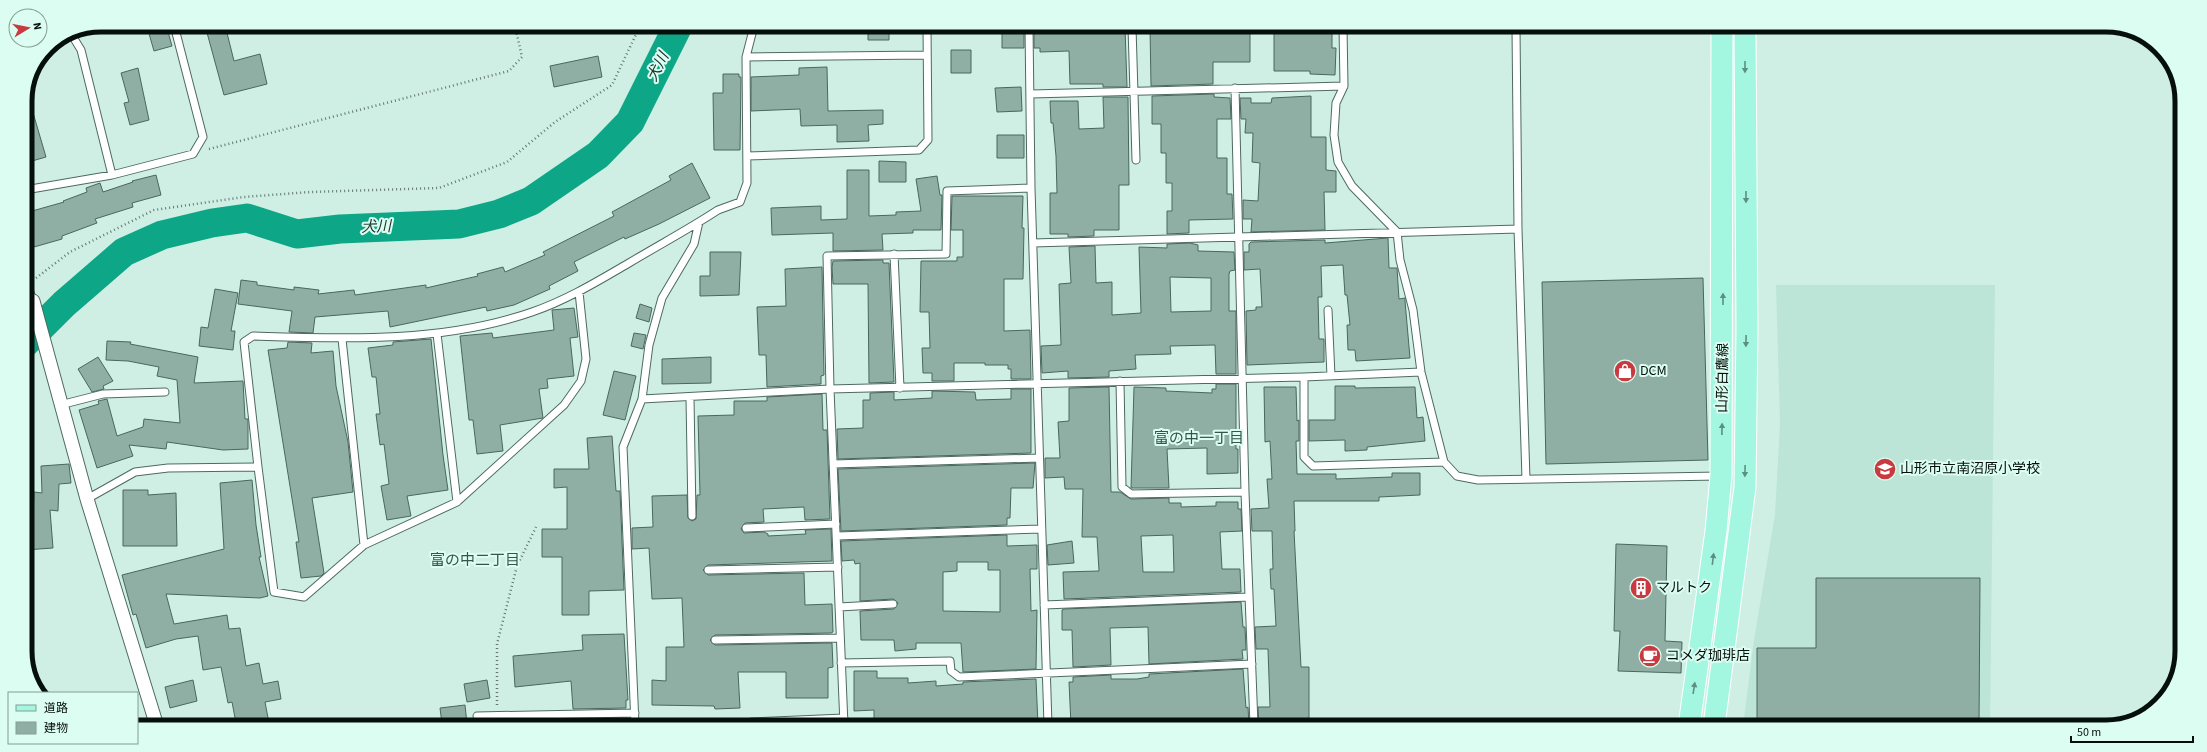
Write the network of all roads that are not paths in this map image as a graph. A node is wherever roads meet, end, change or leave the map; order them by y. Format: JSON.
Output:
{"nodes":[{"id":1,"x":176,"y":32,"type":"edge"},
{"id":2,"x":752,"y":32,"type":"edge"},
{"id":3,"x":927,"y":32,"type":"edge"},
{"id":4,"x":1029,"y":32,"type":"edge"},
{"id":5,"x":1132,"y":32,"type":"edge"},
{"id":6,"x":1343,"y":32,"type":"edge"},
{"id":7,"x":1516,"y":32,"type":"edge"},
{"id":8,"x":1722,"y":32,"type":"edge"},
{"id":9,"x":1745,"y":32,"type":"edge"},
{"id":10,"x":73,"y":37,"type":"edge"},
{"id":11,"x":927,"y":55,"type":"junction"},
{"id":12,"x":746,"y":57,"type":"junction"},
{"id":13,"x":1344,"y":86,"type":"junction"},
{"id":14,"x":1235,"y":88,"type":"junction"},
{"id":15,"x":1134,"y":91,"type":"junction"},
{"id":16,"x":1031,"y":94,"type":"junction"},
{"id":17,"x":747,"y":156,"type":"junction"},
{"id":18,"x":1136,"y":160,"type":"dead end"},
{"id":19,"x":112,"y":175,"type":"junction"},
{"id":20,"x":1031,"y":188,"type":"junction"},
{"id":21,"x":32,"y":189,"type":"edge"},
{"id":22,"x":699,"y":222,"type":"junction"},
{"id":23,"x":1518,"y":229,"type":"junction"},
{"id":24,"x":1397,"y":232,"type":"junction"},
{"id":25,"x":1238,"y":236,"type":"junction"},
{"id":26,"x":1033,"y":243,"type":"junction"},
{"id":27,"x":894,"y":254,"type":"junction"},
{"id":28,"x":580,"y":292,"type":"junction"},
{"id":29,"x":32,"y":298,"type":"edge"},
{"id":30,"x":33,"y":301,"type":"joint"},
{"id":31,"x":1328,"y":310,"type":"dead end"},
{"id":32,"x":437,"y":334,"type":"junction"},
{"id":33,"x":342,"y":339,"type":"junction"},
{"id":34,"x":1421,"y":372,"type":"junction"},
{"id":35,"x":1331,"y":376,"type":"junction"},
{"id":36,"x":1304,"y":377,"type":"junction"},
{"id":37,"x":1243,"y":378,"type":"junction"},
{"id":38,"x":1120,"y":381,"type":"junction"},
{"id":39,"x":1037,"y":383,"type":"junction"},
{"id":40,"x":900,"y":388,"type":"junction"},
{"id":41,"x":830,"y":390,"type":"junction"},
{"id":42,"x":165,"y":392,"type":"dead end"},
{"id":43,"x":690,"y":398,"type":"junction"},
{"id":44,"x":642,"y":399,"type":"junction"},
{"id":45,"x":60,"y":405,"type":"junction"},
{"id":46,"x":1039,"y":458,"type":"junction"},
{"id":47,"x":1444,"y":462,"type":"junction"},
{"id":48,"x":834,"y":464,"type":"junction"},
{"id":49,"x":258,"y":468,"type":"junction"},
{"id":50,"x":1722,"y":476,"type":"junction"},
{"id":51,"x":1526,"y":479,"type":"junction"},
{"id":52,"x":1245,"y":492,"type":"junction"},
{"id":53,"x":87,"y":499,"type":"junction"},
{"id":54,"x":457,"y":502,"type":"junction"},
{"id":55,"x":692,"y":516,"type":"dead end"},
{"id":56,"x":836,"y":524,"type":"junction"},
{"id":57,"x":746,"y":528,"type":"dead end"},
{"id":58,"x":1041,"y":529,"type":"junction"},
{"id":59,"x":837,"y":536,"type":"junction"},
{"id":60,"x":364,"y":545,"type":"junction"},
{"id":61,"x":838,"y":567,"type":"junction"},
{"id":62,"x":708,"y":570,"type":"dead end"},
{"id":63,"x":1249,"y":597,"type":"junction"},
{"id":64,"x":893,"y":604,"type":"dead end"},
{"id":65,"x":1044,"y":605,"type":"junction"},
{"id":66,"x":839,"y":607,"type":"junction"},
{"id":67,"x":840,"y":638,"type":"junction"},
{"id":68,"x":714,"y":640,"type":"dead end"},
{"id":69,"x":841,"y":663,"type":"junction"},
{"id":70,"x":1252,"y":664,"type":"junction"},
{"id":71,"x":1046,"y":674,"type":"junction"},
{"id":72,"x":634,"y":713,"type":"junction"},
{"id":73,"x":477,"y":716,"type":"dead end"},
{"id":74,"x":497,"y":716,"type":"junction"},
{"id":75,"x":155,"y":720,"type":"edge"},
{"id":76,"x":498,"y":720,"type":"edge"},
{"id":77,"x":635,"y":720,"type":"edge"},
{"id":78,"x":844,"y":720,"type":"edge"},
{"id":79,"x":1048,"y":720,"type":"edge"},
{"id":80,"x":1254,"y":720,"type":"edge"},
{"id":81,"x":1690,"y":720,"type":"edge"},
{"id":82,"x":1715,"y":720,"type":"edge"}],
"edges":[{"from":1,"to":19,"type":"lane"},
{"from":2,"to":12,"type":"lane"},
{"from":3,"to":11,"type":"lane"},
{"from":4,"to":16,"type":"lane"},
{"from":5,"to":15,"type":"lane"},
{"from":6,"to":13,"type":"lane"},
{"from":7,"to":23,"type":"lane"},
{"from":50,"to":8,"type":"main road","name":"山形白鷹線","one_way":true},
{"from":9,"to":82,"type":"main road","name":"山形白鷹線","one_way":true},
{"from":10,"to":19,"type":"lane"},
{"from":11,"to":12,"type":"lane"},
{"from":11,"to":17,"type":"lane"},
{"from":12,"to":17,"type":"lane"},
{"from":13,"to":14,"type":"lane"},
{"from":13,"to":24,"type":"lane"},
{"from":14,"to":15,"type":"lane"},
{"from":14,"to":25,"type":"lane"},
{"from":15,"to":16,"type":"lane"},
{"from":15,"to":18,"type":"lane"},
{"from":16,"to":20,"type":"lane"},
{"from":17,"to":22,"type":"lane"},
{"from":19,"to":21,"type":"lane"},
{"from":20,"to":26,"type":"lane"},
{"from":20,"to":27,"type":"lane"},
{"from":22,"to":28,"type":"lane"},
{"from":22,"to":44,"type":"lane"},
{"from":23,"to":24,"type":"lane"},
{"from":23,"to":51,"type":"lane"},
{"from":24,"to":25,"type":"lane"},
{"from":24,"to":34,"type":"lane"},
{"from":25,"to":26,"type":"lane"},
{"from":25,"to":37,"type":"lane"},
{"from":26,"to":39,"type":"lane"},
{"from":27,"to":40,"type":"lane"},
{"from":27,"to":41,"type":"lane"},
{"from":28,"to":32,"type":"lane"},
{"from":28,"to":54,"type":"lane"},
{"from":29,"to":30,"type":"lane"},
{"from":30,"to":45,"type":"street"},
{"from":31,"to":35,"type":"lane"},
{"from":32,"to":33,"type":"lane"},
{"from":32,"to":54,"type":"lane"},
{"from":33,"to":49,"type":"lane"},
{"from":33,"to":60,"type":"lane"},
{"from":34,"to":35,"type":"lane"},
{"from":34,"to":47,"type":"lane"},
{"from":35,"to":36,"type":"lane"},
{"from":36,"to":37,"type":"lane"},
{"from":36,"to":47,"type":"lane"},
{"from":37,"to":38,"type":"lane"},
{"from":37,"to":52,"type":"lane"},
{"from":38,"to":39,"type":"lane"},
{"from":38,"to":52,"type":"lane"},
{"from":39,"to":40,"type":"lane"},
{"from":39,"to":46,"type":"lane"},
{"from":40,"to":41,"type":"lane"},
{"from":41,"to":43,"type":"lane"},
{"from":41,"to":48,"type":"lane"},
{"from":42,"to":45,"type":"lane"},
{"from":43,"to":44,"type":"lane"},
{"from":43,"to":55,"type":"lane"},
{"from":44,"to":72,"type":"lane"},
{"from":45,"to":53,"type":"street"},
{"from":46,"to":48,"type":"lane"},
{"from":46,"to":58,"type":"lane"},
{"from":47,"to":51,"type":"lane"},
{"from":48,"to":56,"type":"lane"},
{"from":49,"to":53,"type":"lane"},
{"from":49,"to":60,"type":"lane"},
{"from":50,"to":51,"type":"lane"},
{"from":81,"to":50,"type":"main road","name":"山形白鷹線","one_way":true},
{"from":52,"to":63,"type":"lane"},
{"from":53,"to":75,"type":"street"},
{"from":54,"to":60,"type":"lane"},
{"from":56,"to":57,"type":"lane"},
{"from":56,"to":59,"type":"lane"},
{"from":58,"to":59,"type":"lane"},
{"from":58,"to":65,"type":"lane"},
{"from":59,"to":61,"type":"lane"},
{"from":61,"to":62,"type":"lane"},
{"from":61,"to":66,"type":"lane"},
{"from":63,"to":65,"type":"lane"},
{"from":63,"to":70,"type":"lane"},
{"from":64,"to":66,"type":"lane"},
{"from":65,"to":71,"type":"lane"},
{"from":66,"to":67,"type":"lane"},
{"from":67,"to":68,"type":"lane"},
{"from":67,"to":69,"type":"lane"},
{"from":69,"to":71,"type":"lane"},
{"from":69,"to":78,"type":"lane"},
{"from":70,"to":71,"type":"lane"},
{"from":70,"to":80,"type":"lane"},
{"from":71,"to":79,"type":"lane"},
{"from":72,"to":74,"type":"lane"},
{"from":72,"to":77,"type":"lane"},
{"from":73,"to":74,"type":"lane"},
{"from":74,"to":76,"type":"lane"}]}
